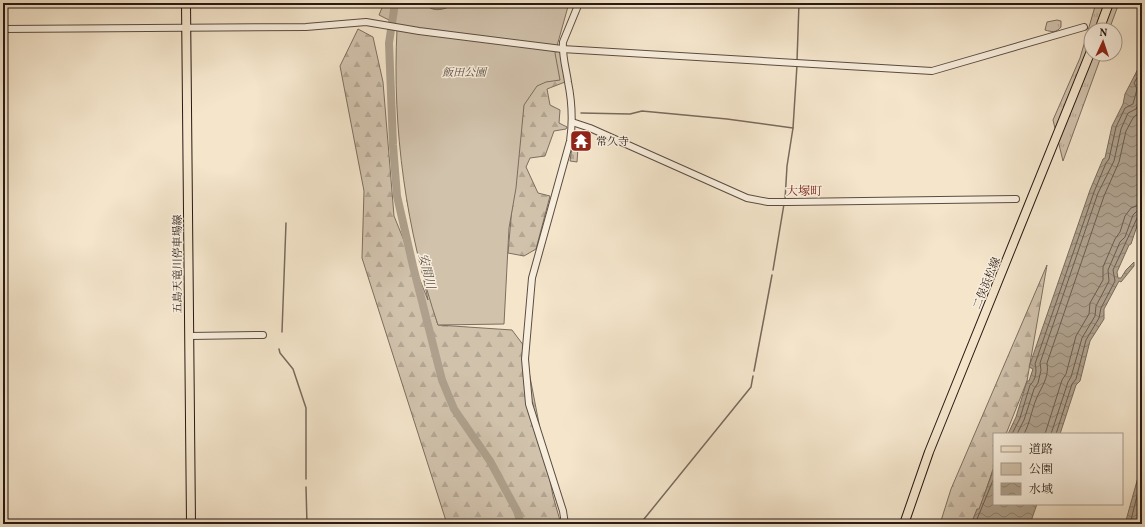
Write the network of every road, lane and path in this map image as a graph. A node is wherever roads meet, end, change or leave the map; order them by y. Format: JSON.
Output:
{"nodes":[{"id":1,"x":186,"y":3,"type":"edge"},
{"id":2,"x":579,"y":3,"type":"edge"},
{"id":3,"x":1109,"y":3,"type":"edge"},
{"id":4,"x":1102,"y":22,"type":"edge"},
{"id":5,"x":1083,"y":27,"type":"edge"},
{"id":6,"x":185,"y":29,"type":"junction"},
{"id":7,"x":3,"y":30,"type":"edge"},
{"id":8,"x":562,"y":49,"type":"junction"},
{"id":9,"x":1087,"y":62,"type":"edge"},
{"id":10,"x":572,"y":122,"type":"junction"},
{"id":11,"x":1016,"y":199,"type":"dead end"},
{"id":12,"x":263,"y":335,"type":"dead end"},
{"id":13,"x":189,"y":336,"type":"junction"},
{"id":14,"x":191,"y":524,"type":"edge"},
{"id":15,"x":565,"y":524,"type":"edge"},
{"id":16,"x":904,"y":524,"type":"edge"}],
"edges":[{"from":1,"to":6,"type":"main road","name":"五島天竜川停車場線"},
{"from":2,"to":8,"type":"street"},
{"from":3,"to":4,"type":"main road"},
{"from":5,"to":8,"type":"street"},
{"from":6,"to":7,"type":"street"},
{"from":6,"to":8,"type":"street"},
{"from":6,"to":13,"type":"main road","name":"五島天竜川停車場線"},
{"from":8,"to":10,"type":"street"},
{"from":9,"to":16,"type":"main road","name":"二俣浜松線"},
{"from":10,"to":11,"type":"street"},
{"from":10,"to":15,"type":"street"},
{"from":12,"to":13,"type":"street"},
{"from":13,"to":14,"type":"main road","name":"五島天竜川停車場線"}]}
